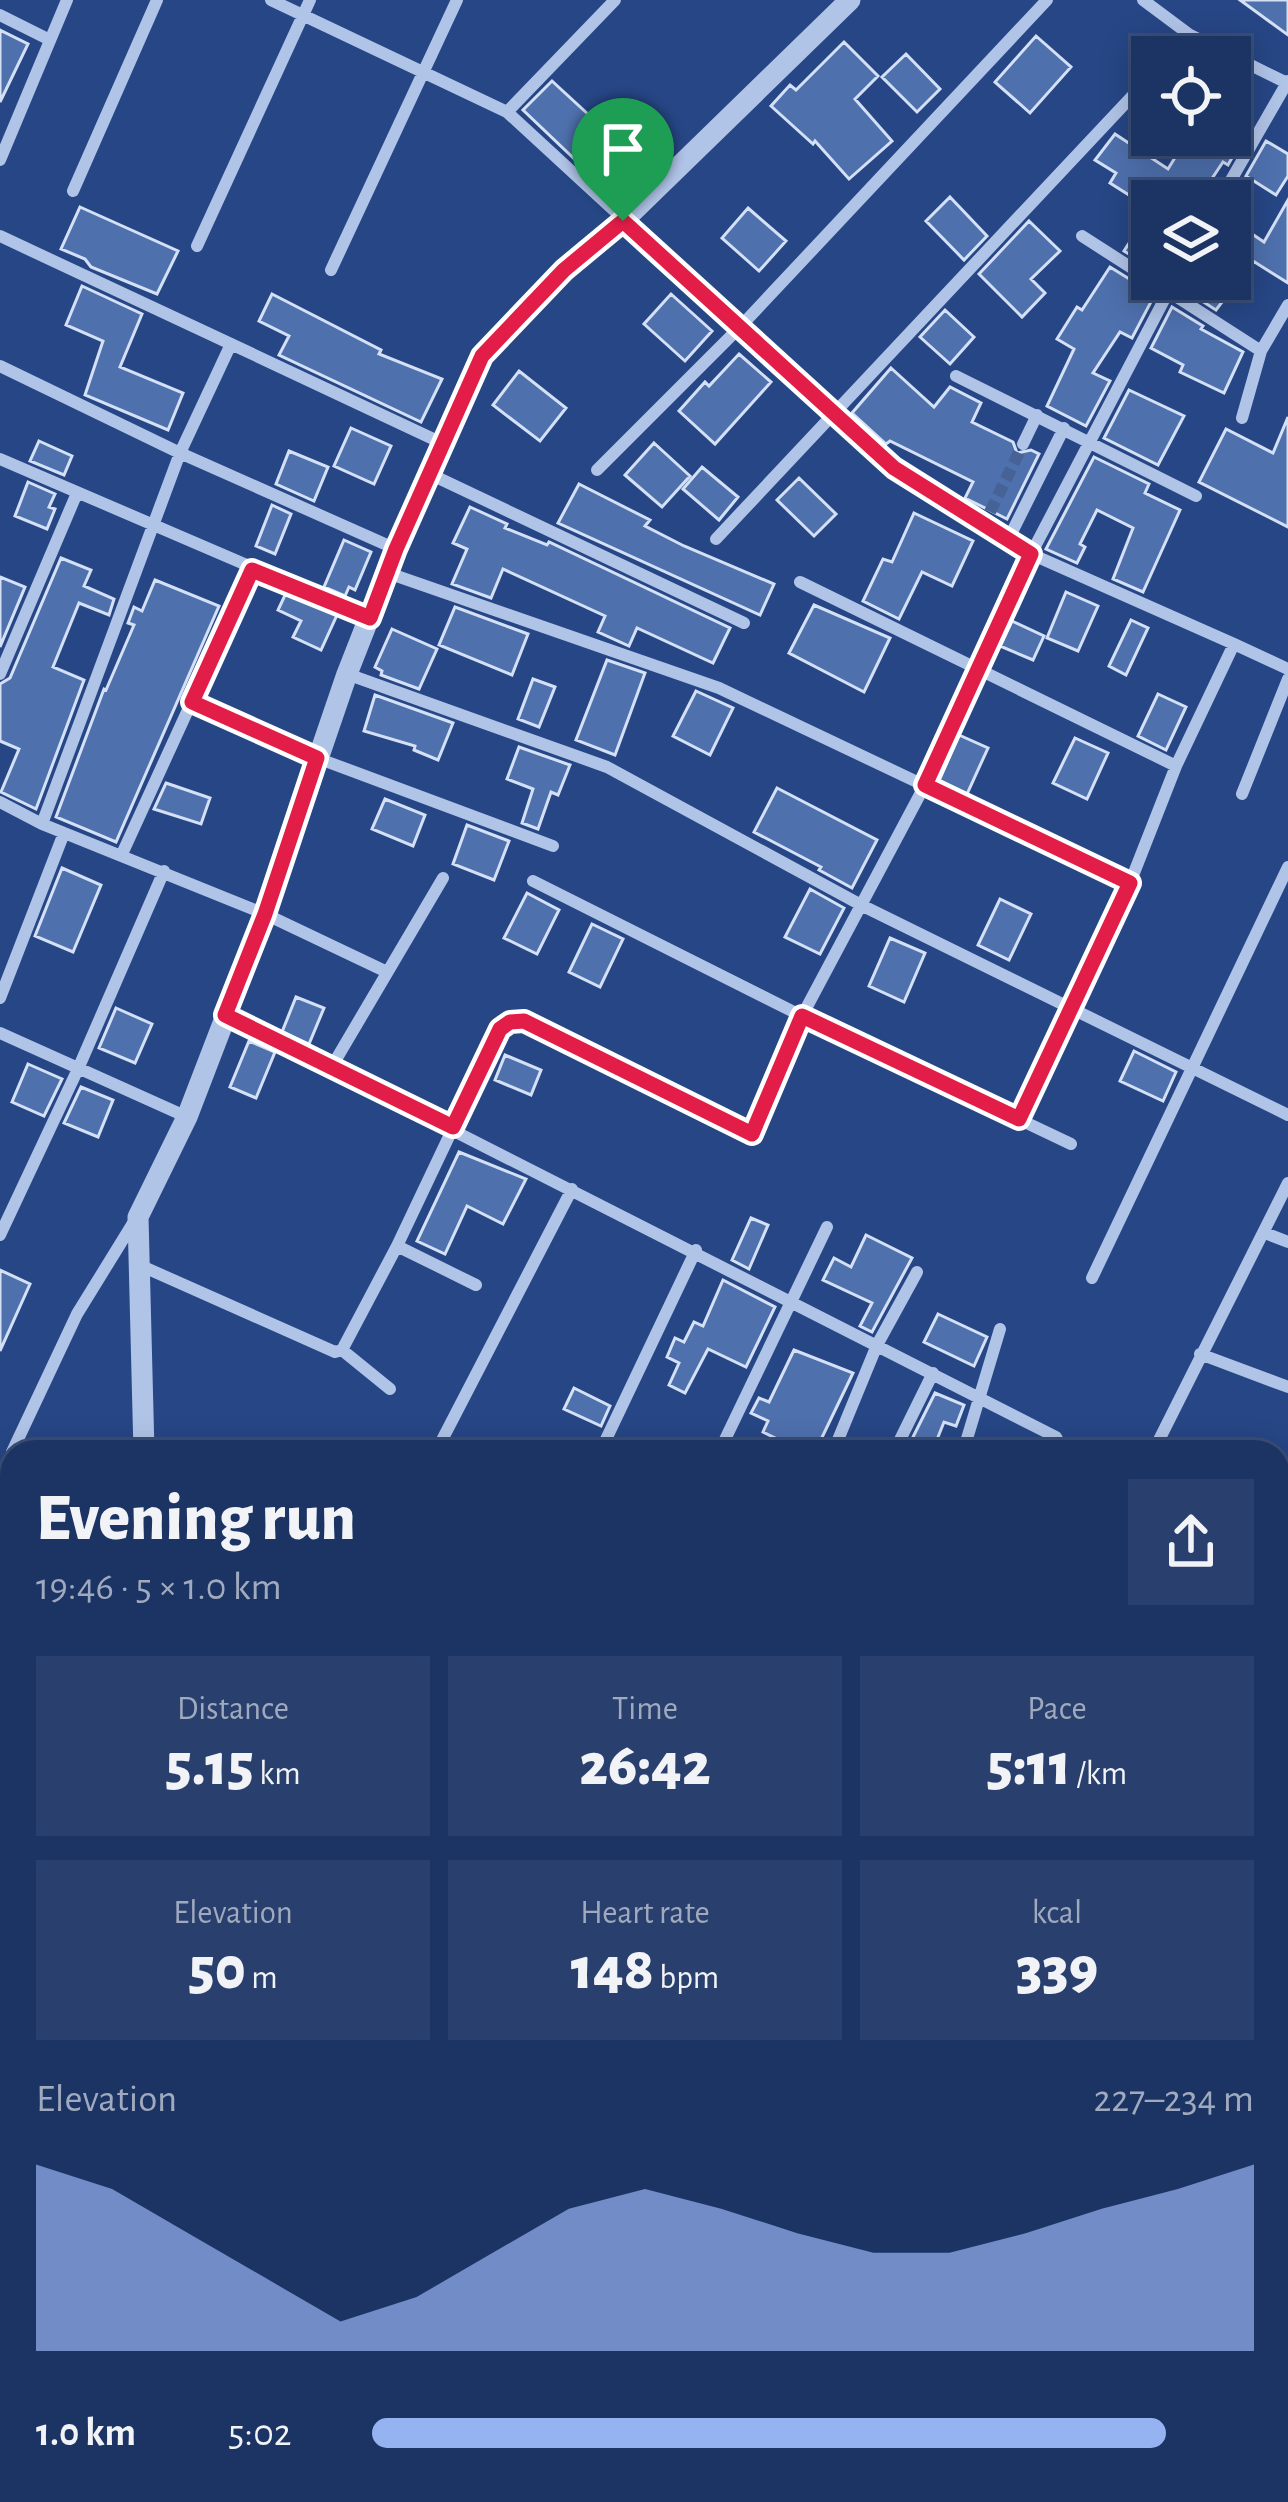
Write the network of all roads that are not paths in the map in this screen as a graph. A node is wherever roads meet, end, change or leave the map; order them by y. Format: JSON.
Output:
{"nodes":[{"id":1,"x":67,"y":0,"type":"edge"},
{"id":2,"x":157,"y":0,"type":"edge"},
{"id":3,"x":271,"y":0,"type":"edge"},
{"id":4,"x":310,"y":0,"type":"edge"},
{"id":5,"x":457,"y":0,"type":"edge"},
{"id":6,"x":615,"y":0,"type":"edge"},
{"id":7,"x":850,"y":0,"type":"edge"},
{"id":8,"x":1047,"y":0,"type":"edge"},
{"id":9,"x":1143,"y":0,"type":"edge"},
{"id":10,"x":303,"y":14,"type":"junction"},
{"id":11,"x":0,"y":15,"type":"edge"},
{"id":12,"x":1190,"y":35,"type":"joint"},
{"id":13,"x":48,"y":39,"type":"junction"},
{"id":14,"x":425,"y":70,"type":"junction"},
{"id":15,"x":1287,"y":82,"type":"edge"},
{"id":16,"x":1131,"y":97,"type":"edge"},
{"id":17,"x":507,"y":112,"type":"junction"},
{"id":18,"x":1,"y":154,"type":"edge"},
{"id":19,"x":1232,"y":180,"type":"edge"},
{"id":20,"x":73,"y":191,"type":"dead end"},
{"id":21,"x":623,"y":221,"type":"junction"},
{"id":22,"x":0,"y":236,"type":"edge"},
{"id":23,"x":1082,"y":236,"type":"dead end"},
{"id":24,"x":196,"y":246,"type":"dead end"},
{"id":25,"x":1131,"y":263,"type":"edge"},
{"id":26,"x":331,"y":270,"type":"dead end"},
{"id":27,"x":1164,"y":300,"type":"edge"},
{"id":28,"x":1192,"y":300,"type":"edge"},
{"id":29,"x":1288,"y":305,"type":"edge"},
{"id":30,"x":740,"y":327,"type":"junction"},
{"id":31,"x":231,"y":344,"type":"junction"},
{"id":32,"x":1261,"y":351,"type":"junction"},
{"id":33,"x":0,"y":366,"type":"edge"},
{"id":34,"x":956,"y":376,"type":"dead end"},
{"id":35,"x":834,"y":414,"type":"junction"},
{"id":36,"x":1037,"y":415,"type":"junction"},
{"id":37,"x":1242,"y":418,"type":"dead end"},
{"id":38,"x":1064,"y":428,"type":"junction"},
{"id":39,"x":1090,"y":440,"type":"junction"},
{"id":40,"x":1023,"y":444,"type":"tunnel mouth"},
{"id":41,"x":445,"y":445,"type":"junction"},
{"id":42,"x":180,"y":452,"type":"junction"},
{"id":43,"x":0,"y":459,"type":"edge"},
{"id":44,"x":597,"y":470,"type":"dead end"},
{"id":45,"x":432,"y":475,"type":"junction"},
{"id":46,"x":77,"y":493,"type":"junction"},
{"id":47,"x":1196,"y":496,"type":"dead end"},
{"id":48,"x":154,"y":525,"type":"junction"},
{"id":49,"x":716,"y":538,"type":"dead end"},
{"id":50,"x":1008,"y":540,"type":"junction"},
{"id":51,"x":396,"y":549,"type":"junction"},
{"id":52,"x":1031,"y":554,"type":"junction"},
{"id":53,"x":252,"y":570,"type":"junction"},
{"id":54,"x":388,"y":573,"type":"junction"},
{"id":55,"x":800,"y":582,"type":"dead end"},
{"id":56,"x":370,"y":618,"type":"junction"},
{"id":57,"x":744,"y":622,"type":"dead end"},
{"id":58,"x":1234,"y":644,"type":"junction"},
{"id":59,"x":1288,"y":669,"type":"edge"},
{"id":60,"x":980,"y":671,"type":"junction"},
{"id":61,"x":0,"y":674,"type":"edge"},
{"id":62,"x":347,"y":674,"type":"junction"},
{"id":63,"x":1288,"y":679,"type":"edge"},
{"id":64,"x":192,"y":702,"type":"junction"},
{"id":65,"x":317,"y":758,"type":"junction"},
{"id":66,"x":1176,"y":766,"type":"junction"},
{"id":67,"x":925,"y":785,"type":"junction"},
{"id":68,"x":1243,"y":794,"type":"dead end"},
{"id":69,"x":0,"y":802,"type":"edge"},
{"id":70,"x":42,"y":824,"type":"junction"},
{"id":71,"x":64,"y":833,"type":"junction"},
{"id":72,"x":553,"y":847,"type":"dead end"},
{"id":73,"x":122,"y":854,"type":"junction"},
{"id":74,"x":1288,"y":867,"type":"edge"},
{"id":75,"x":164,"y":871,"type":"junction"},
{"id":76,"x":443,"y":878,"type":"dead end"},
{"id":77,"x":533,"y":880,"type":"dead end"},
{"id":78,"x":1130,"y":883,"type":"junction"},
{"id":79,"x":863,"y":906,"type":"junction"},
{"id":80,"x":265,"y":914,"type":"junction"},
{"id":81,"x":387,"y":972,"type":"junction"},
{"id":82,"x":0,"y":998,"type":"edge"},
{"id":83,"x":1074,"y":1006,"type":"junction"},
{"id":84,"x":225,"y":1015,"type":"junction"},
{"id":85,"x":802,"y":1016,"type":"junction"},
{"id":86,"x":0,"y":1034,"type":"edge"},
{"id":87,"x":1193,"y":1066,"type":"junction"},
{"id":88,"x":331,"y":1068,"type":"junction"},
{"id":89,"x":78,"y":1069,"type":"junction"},
{"id":90,"x":1288,"y":1115,"type":"edge"},
{"id":91,"x":187,"y":1118,"type":"junction"},
{"id":92,"x":1019,"y":1119,"type":"junction"},
{"id":93,"x":453,"y":1127,"type":"junction"},
{"id":94,"x":1071,"y":1144,"type":"dead end"},
{"id":95,"x":1288,"y":1183,"type":"edge"},
{"id":96,"x":572,"y":1190,"type":"junction"},
{"id":97,"x":138,"y":1216,"type":"junction"},
{"id":98,"x":827,"y":1227,"type":"dead end"},
{"id":99,"x":1265,"y":1233,"type":"junction"},
{"id":100,"x":0,"y":1235,"type":"edge"},
{"id":101,"x":1288,"y":1242,"type":"edge"},
{"id":102,"x":397,"y":1246,"type":"junction"},
{"id":103,"x":695,"y":1250,"type":"junction"},
{"id":104,"x":136,"y":1264,"type":"junction"},
{"id":105,"x":917,"y":1272,"type":"dead end"},
{"id":106,"x":1092,"y":1278,"type":"dead end"},
{"id":107,"x":476,"y":1285,"type":"dead end"},
{"id":108,"x":790,"y":1299,"type":"junction"},
{"id":109,"x":1000,"y":1329,"type":"dead end"},
{"id":110,"x":878,"y":1345,"type":"junction"},
{"id":111,"x":342,"y":1350,"type":"junction"},
{"id":112,"x":1200,"y":1354,"type":"junction"},
{"id":113,"x":933,"y":1373,"type":"junction"},
{"id":114,"x":1288,"y":1388,"type":"edge"},
{"id":115,"x":390,"y":1389,"type":"dead end"},
{"id":116,"x":981,"y":1399,"type":"junction"},
{"id":117,"x":18,"y":1440,"type":"edge"},
{"id":118,"x":143,"y":1440,"type":"edge"},
{"id":119,"x":442,"y":1440,"type":"edge"},
{"id":120,"x":606,"y":1440,"type":"edge"},
{"id":121,"x":725,"y":1440,"type":"edge"},
{"id":122,"x":837,"y":1440,"type":"edge"},
{"id":123,"x":900,"y":1440,"type":"edge"},
{"id":124,"x":967,"y":1440,"type":"edge"},
{"id":125,"x":1058,"y":1440,"type":"edge"},
{"id":126,"x":1159,"y":1440,"type":"edge"}],
"edges":[{"from":1,"to":13,"type":"street"},
{"from":2,"to":20,"type":"street"},
{"from":3,"to":10,"type":"street"},
{"from":4,"to":10,"type":"street"},
{"from":5,"to":14,"type":"street"},
{"from":6,"to":17,"type":"street"},
{"from":7,"to":21,"type":"street"},
{"from":8,"to":30,"type":"street"},
{"from":9,"to":12,"type":"street"},
{"from":10,"to":14,"type":"street"},
{"from":10,"to":24,"type":"street"},
{"from":11,"to":13,"type":"street"},
{"from":12,"to":15,"type":"street"},
{"from":13,"to":18,"type":"street"},
{"from":14,"to":17,"type":"street"},
{"from":14,"to":26,"type":"street"},
{"from":15,"to":19,"type":"street"},
{"from":16,"to":35,"type":"street"},
{"from":17,"to":21,"type":"street"},
{"from":21,"to":30,"type":"street"},
{"from":21,"to":41,"type":"street"},
{"from":22,"to":31,"type":"street"},
{"from":23,"to":25,"type":"street"},
{"from":27,"to":39,"type":"street"},
{"from":28,"to":32,"type":"street"},
{"from":29,"to":32,"type":"street"},
{"from":30,"to":35,"type":"street"},
{"from":30,"to":44,"type":"street"},
{"from":31,"to":41,"type":"street"},
{"from":31,"to":42,"type":"street"},
{"from":32,"to":37,"type":"street"},
{"from":33,"to":42,"type":"street"},
{"from":34,"to":36,"type":"street"},
{"from":35,"to":49,"type":"street"},
{"from":35,"to":50,"type":"street"},
{"from":36,"to":38,"type":"street"},
{"from":36,"to":40,"type":"street"},
{"from":38,"to":39,"type":"street"},
{"from":38,"to":50,"type":"street"},
{"from":39,"to":47,"type":"street"},
{"from":39,"to":52,"type":"street"},
{"from":41,"to":45,"type":"street"},
{"from":42,"to":48,"type":"street"},
{"from":42,"to":51,"type":"street"},
{"from":43,"to":46,"type":"street"},
{"from":45,"to":51,"type":"street"},
{"from":45,"to":57,"type":"street"},
{"from":46,"to":48,"type":"street"},
{"from":46,"to":61,"type":"street"},
{"from":48,"to":53,"type":"street"},
{"from":48,"to":70,"type":"street"},
{"from":50,"to":52,"type":"street"},
{"from":51,"to":54,"type":"street"},
{"from":52,"to":58,"type":"street"},
{"from":52,"to":60,"type":"street"},
{"from":53,"to":56,"type":"street"},
{"from":53,"to":64,"type":"street"},
{"from":54,"to":56,"type":"street"},
{"from":54,"to":67,"type":"street"},
{"from":55,"to":60,"type":"street"},
{"from":56,"to":62,"type":"street"},
{"from":58,"to":59,"type":"street"},
{"from":58,"to":66,"type":"street"},
{"from":60,"to":66,"type":"street"},
{"from":60,"to":67,"type":"street"},
{"from":62,"to":65,"type":"street"},
{"from":62,"to":79,"type":"street"},
{"from":63,"to":68,"type":"street"},
{"from":64,"to":65,"type":"street"},
{"from":64,"to":73,"type":"street"},
{"from":65,"to":72,"type":"street"},
{"from":65,"to":80,"type":"street"},
{"from":66,"to":78,"type":"street"},
{"from":67,"to":78,"type":"street"},
{"from":67,"to":79,"type":"street"},
{"from":69,"to":70,"type":"street"},
{"from":70,"to":71,"type":"street"},
{"from":71,"to":73,"type":"street"},
{"from":71,"to":82,"type":"street"},
{"from":73,"to":75,"type":"street"},
{"from":74,"to":87,"type":"street"},
{"from":75,"to":80,"type":"street"},
{"from":75,"to":89,"type":"street"},
{"from":76,"to":81,"type":"street"},
{"from":77,"to":85,"type":"street"},
{"from":78,"to":83,"type":"street"},
{"from":79,"to":83,"type":"street"},
{"from":79,"to":85,"type":"street"},
{"from":80,"to":81,"type":"street"},
{"from":80,"to":84,"type":"street"},
{"from":81,"to":88,"type":"street"},
{"from":83,"to":87,"type":"street"},
{"from":83,"to":92,"type":"street"},
{"from":84,"to":88,"type":"street"},
{"from":84,"to":91,"type":"street"},
{"from":85,"to":92,"type":"street"},
{"from":85,"to":93,"type":"street"},
{"from":86,"to":89,"type":"street"},
{"from":87,"to":90,"type":"street"},
{"from":87,"to":106,"type":"street"},
{"from":88,"to":93,"type":"street"},
{"from":89,"to":91,"type":"street"},
{"from":89,"to":100,"type":"street"},
{"from":91,"to":97,"type":"street"},
{"from":92,"to":94,"type":"street"},
{"from":93,"to":96,"type":"street"},
{"from":93,"to":102,"type":"street"},
{"from":95,"to":99,"type":"street"},
{"from":96,"to":103,"type":"street"},
{"from":96,"to":119,"type":"street"},
{"from":97,"to":104,"type":"street"},
{"from":97,"to":117,"type":"street"},
{"from":98,"to":108,"type":"street"},
{"from":99,"to":101,"type":"street"},
{"from":99,"to":112,"type":"street"},
{"from":102,"to":107,"type":"street"},
{"from":102,"to":111,"type":"street"},
{"from":103,"to":108,"type":"street"},
{"from":103,"to":120,"type":"street"},
{"from":104,"to":111,"type":"street"},
{"from":104,"to":118,"type":"street"},
{"from":105,"to":110,"type":"street"},
{"from":108,"to":110,"type":"street"},
{"from":108,"to":121,"type":"street"},
{"from":109,"to":116,"type":"street"},
{"from":110,"to":113,"type":"street"},
{"from":110,"to":122,"type":"street"},
{"from":111,"to":115,"type":"street"},
{"from":112,"to":114,"type":"street"},
{"from":112,"to":126,"type":"street"},
{"from":113,"to":116,"type":"street"},
{"from":113,"to":123,"type":"street"},
{"from":116,"to":124,"type":"street"},
{"from":116,"to":125,"type":"street"}]}
